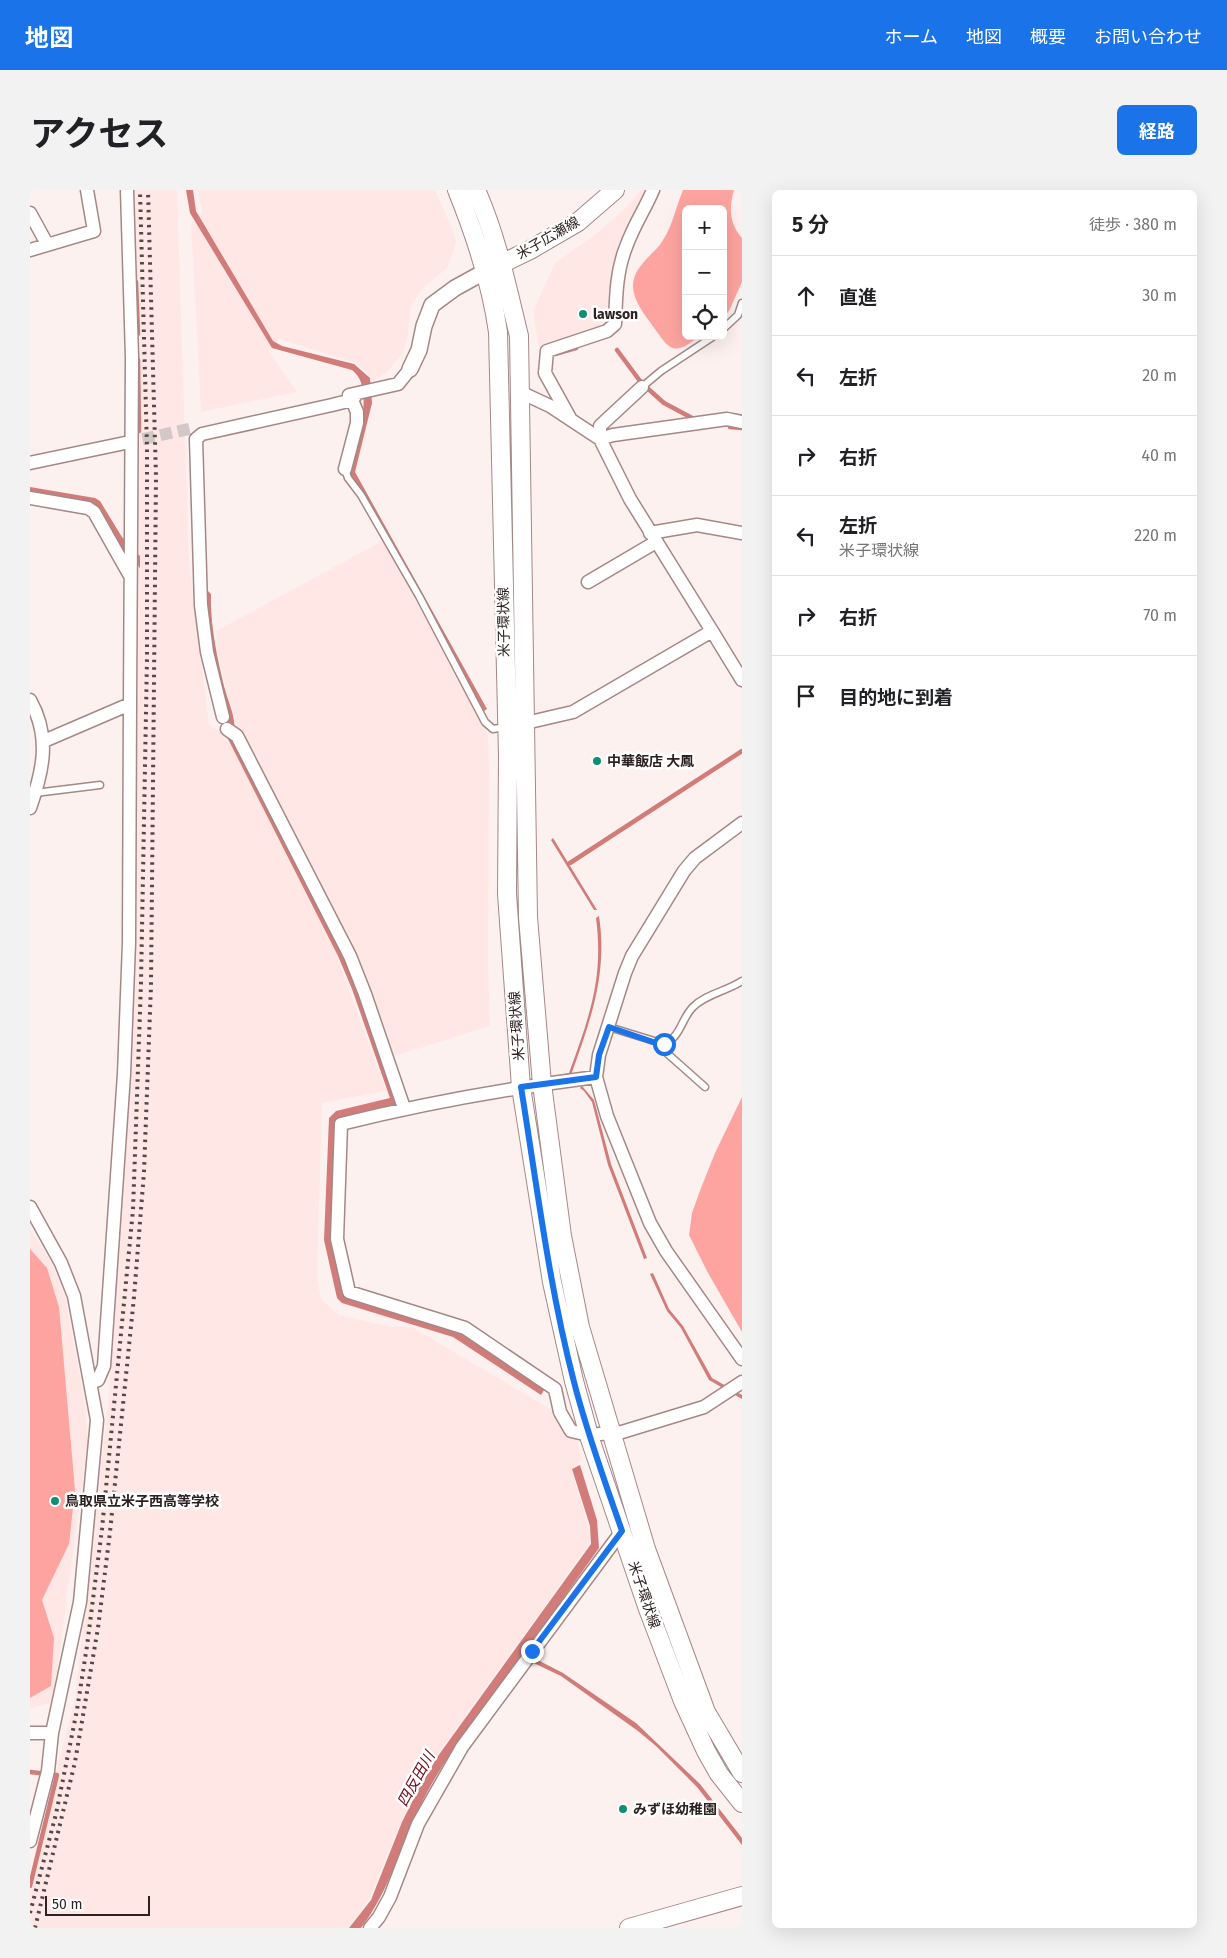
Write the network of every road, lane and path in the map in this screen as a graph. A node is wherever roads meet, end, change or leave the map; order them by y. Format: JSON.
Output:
{"nodes":[{"id":1,"x":87,"y":190,"type":"edge"},
{"id":2,"x":127,"y":190,"type":"edge"},
{"id":3,"x":457,"y":190,"type":"edge"},
{"id":4,"x":476,"y":190,"type":"edge"},
{"id":5,"x":615,"y":190,"type":"edge"},
{"id":6,"x":653,"y":190,"type":"edge"},
{"id":7,"x":30,"y":213,"type":"edge"},
{"id":8,"x":47,"y":244,"type":"junction"},
{"id":9,"x":30,"y":250,"type":"edge"},
{"id":10,"x":494,"y":267,"type":"junction"},
{"id":11,"x":741,"y":307,"type":"edge"},
{"id":12,"x":727,"y":325,"type":"edge"},
{"id":13,"x":708,"y":340,"type":"edge"},
{"id":14,"x":410,"y":369,"type":"joint"},
{"id":15,"x":642,"y":387,"type":"joint"},
{"id":16,"x":520,"y":392,"type":"junction"},
{"id":17,"x":356,"y":396,"type":"junction"},
{"id":18,"x":571,"y":420,"type":"junction"},
{"id":19,"x":742,"y":422,"type":"edge"},
{"id":20,"x":193,"y":428,"type":"tunnel mouth"},
{"id":21,"x":600,"y":439,"type":"junction"},
{"id":22,"x":125,"y":443,"type":"tunnel mouth"},
{"id":23,"x":30,"y":463,"type":"edge"},
{"id":24,"x":345,"y":469,"type":"joint"},
{"id":25,"x":30,"y":498,"type":"edge"},
{"id":26,"x":742,"y":533,"type":"edge"},
{"id":27,"x":653,"y":538,"type":"junction"},
{"id":28,"x":130,"y":576,"type":"junction"},
{"id":29,"x":588,"y":582,"type":"dead end"},
{"id":30,"x":712,"y":631,"type":"junction"},
{"id":31,"x":742,"y":680,"type":"edge"},
{"id":32,"x":30,"y":700,"type":"edge"},
{"id":33,"x":130,"y":704,"type":"junction"},
{"id":34,"x":525,"y":723,"type":"junction"},
{"id":35,"x":507,"y":727,"type":"junction"},
{"id":36,"x":44,"y":740,"type":"junction"},
{"id":37,"x":100,"y":785,"type":"dead end"},
{"id":38,"x":35,"y":793,"type":"junction"},
{"id":39,"x":30,"y":808,"type":"edge"},
{"id":40,"x":742,"y":823,"type":"edge"},
{"id":41,"x":742,"y":981,"type":"edge"},
{"id":42,"x":609,"y":1027,"type":"junction"},
{"id":43,"x":659,"y":1044,"type":"junction"},
{"id":44,"x":596,"y":1077,"type":"junction"},
{"id":45,"x":542,"y":1084,"type":"junction"},
{"id":46,"x":521,"y":1087,"type":"junction"},
{"id":47,"x":705,"y":1087,"type":"dead end"},
{"id":48,"x":404,"y":1108,"type":"junction"},
{"id":49,"x":30,"y":1207,"type":"edge"},
{"id":50,"x":742,"y":1359,"type":"edge"},
{"id":51,"x":91,"y":1383,"type":"junction"},
{"id":52,"x":739,"y":1384,"type":"edge"},
{"id":53,"x":612,"y":1434,"type":"junction"},
{"id":54,"x":589,"y":1435,"type":"junction"},
{"id":55,"x":622,"y":1531,"type":"junction"},
{"id":56,"x":30,"y":1733,"type":"edge"},
{"id":57,"x":52,"y":1733,"type":"junction"},
{"id":58,"x":742,"y":1773,"type":"edge"},
{"id":59,"x":742,"y":1803,"type":"edge"},
{"id":60,"x":30,"y":1841,"type":"edge"},
{"id":61,"x":742,"y":1896,"type":"edge"},
{"id":62,"x":370,"y":1928,"type":"edge"},
{"id":63,"x":629,"y":1928,"type":"edge"}],
"edges":[{"from":1,"to":8,"type":"street"},
{"from":2,"to":28,"type":"street"},
{"from":3,"to":10,"type":"main road"},
{"from":4,"to":10,"type":"main road","name":"米子広瀬線"},
{"from":5,"to":10,"type":"main road","name":"米子広瀬線"},
{"from":6,"to":18,"type":"street"},
{"from":7,"to":8,"type":"street"},
{"from":8,"to":9,"type":"street"},
{"from":10,"to":14,"type":"street"},
{"from":10,"to":16,"type":"main road","name":"米子環状線"},
{"from":10,"to":35,"type":"main road","name":"米子環状線"},
{"from":11,"to":12,"type":"lane"},
{"from":13,"to":15,"type":"lane"},
{"from":14,"to":17,"type":"street"},
{"from":15,"to":21,"type":"street"},
{"from":16,"to":18,"type":"street"},
{"from":16,"to":34,"type":"main road","name":"米子環状線"},
{"from":17,"to":20,"type":"street"},
{"from":17,"to":24,"type":"street"},
{"from":17,"to":48,"type":"street"},
{"from":18,"to":21,"type":"street"},
{"from":19,"to":21,"type":"street"},
{"from":21,"to":27,"type":"street"},
{"from":22,"to":23,"type":"street"},
{"from":24,"to":35,"type":"lane"},
{"from":25,"to":28,"type":"street"},
{"from":26,"to":27,"type":"street"},
{"from":27,"to":29,"type":"street"},
{"from":27,"to":30,"type":"street"},
{"from":28,"to":33,"type":"street"},
{"from":30,"to":31,"type":"street"},
{"from":30,"to":34,"type":"street"},
{"from":32,"to":36,"type":"street"},
{"from":33,"to":36,"type":"street"},
{"from":33,"to":51,"type":"street"},
{"from":34,"to":35,"type":"street"},
{"from":34,"to":45,"type":"main road","name":"米子環状線"},
{"from":35,"to":46,"type":"main road","name":"米子環状線"},
{"from":36,"to":38,"type":"street"},
{"from":37,"to":38,"type":"lane"},
{"from":38,"to":39,"type":"street"},
{"from":40,"to":42,"type":"street"},
{"from":41,"to":43,"type":"lane"},
{"from":42,"to":43,"type":"lane"},
{"from":42,"to":44,"type":"street"},
{"from":43,"to":47,"type":"lane"},
{"from":44,"to":45,"type":"street"},
{"from":44,"to":50,"type":"street"},
{"from":45,"to":46,"type":"street"},
{"from":45,"to":53,"type":"main road","name":"米子環状線"},
{"from":46,"to":48,"type":"street"},
{"from":46,"to":54,"type":"main road","name":"米子環状線"},
{"from":48,"to":54,"type":"street"},
{"from":49,"to":51,"type":"street"},
{"from":51,"to":57,"type":"street"},
{"from":52,"to":53,"type":"street"},
{"from":53,"to":54,"type":"street"},
{"from":53,"to":58,"type":"main road","name":"米子環状線"},
{"from":54,"to":55,"type":"main road","name":"米子環状線"},
{"from":55,"to":59,"type":"main road","name":"米子環状線"},
{"from":55,"to":62,"type":"street"},
{"from":56,"to":57,"type":"street"},
{"from":57,"to":60,"type":"street"},
{"from":61,"to":63,"type":"main road"}]}
